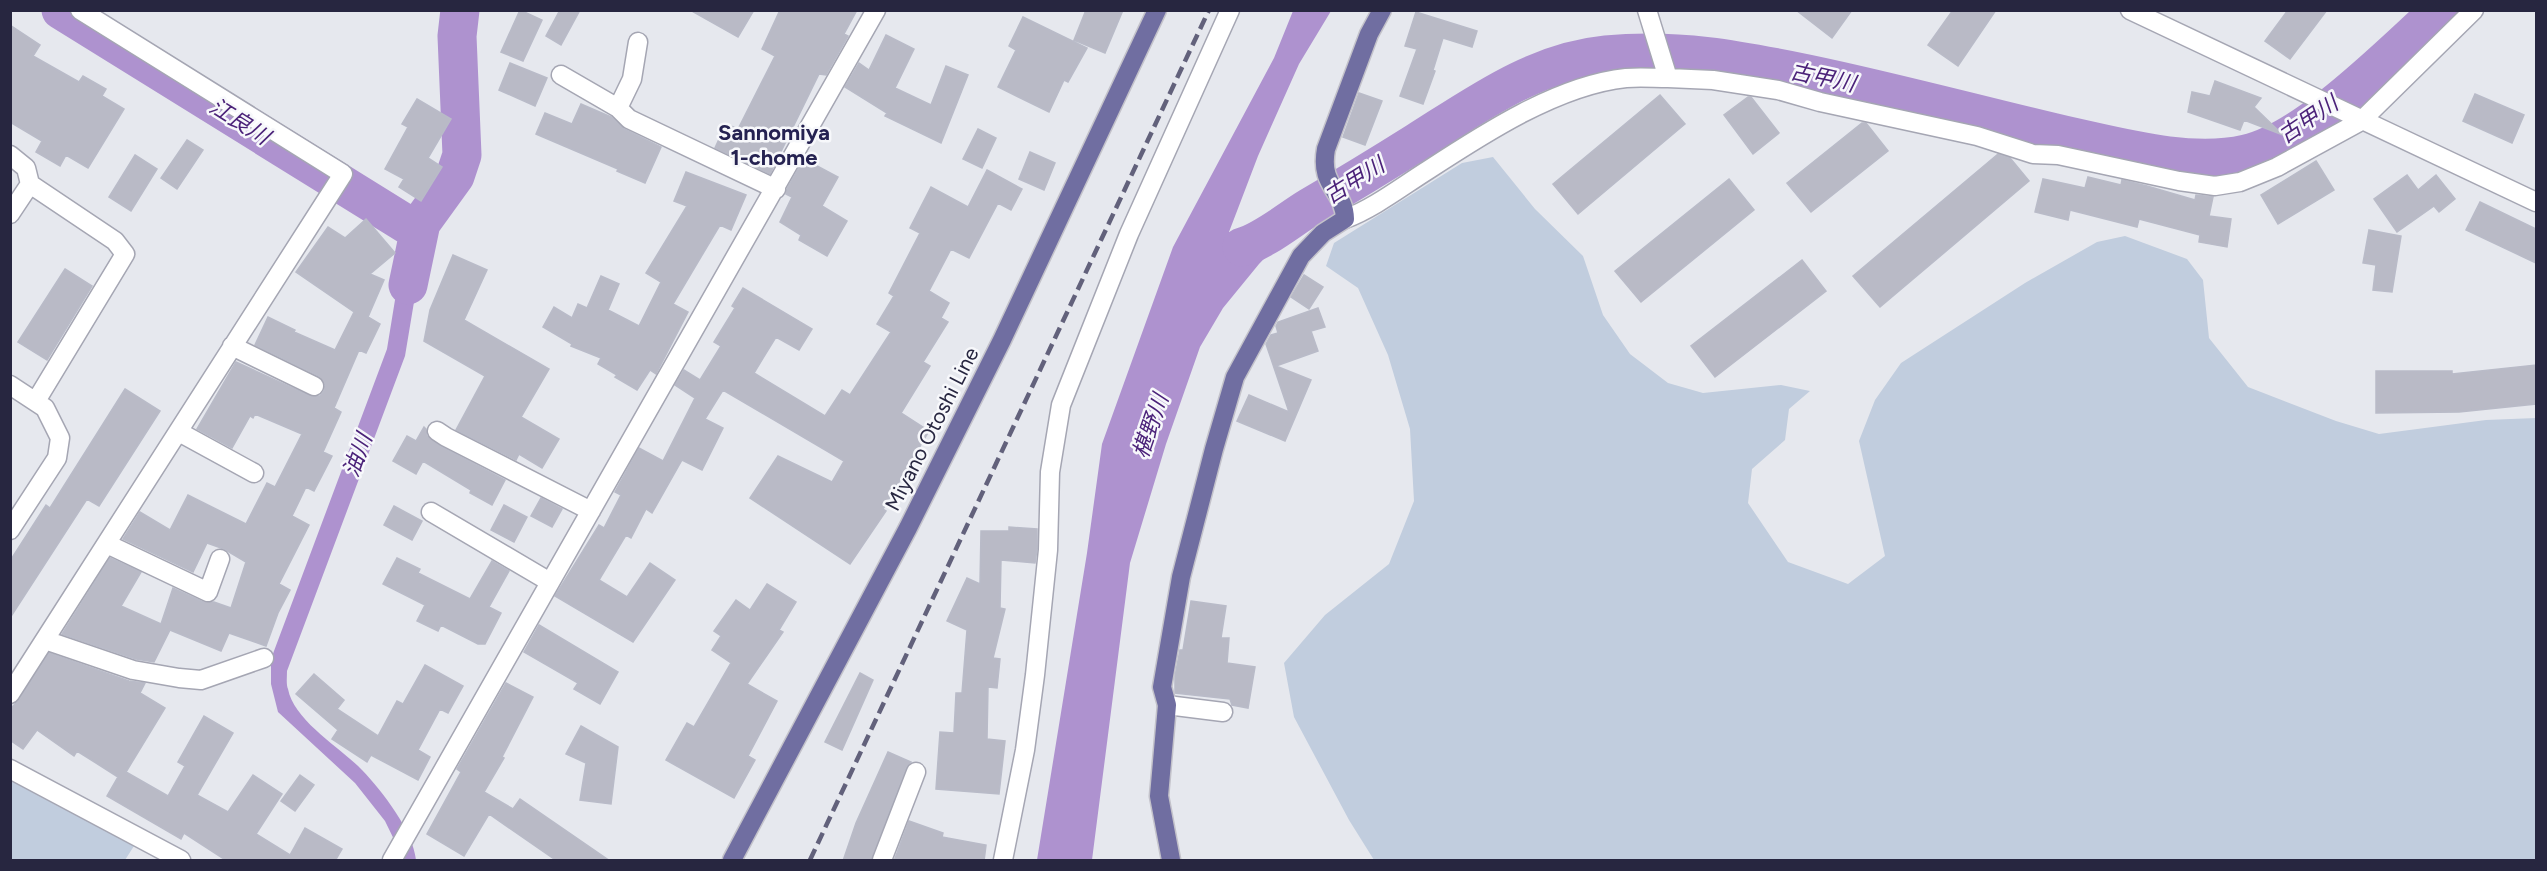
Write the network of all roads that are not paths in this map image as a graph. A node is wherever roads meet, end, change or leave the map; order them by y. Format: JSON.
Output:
{"nodes":[{"id":1,"x":80,"y":10,"type":"edge"},
{"id":2,"x":876,"y":10,"type":"edge"},
{"id":3,"x":1157,"y":10,"type":"edge"},
{"id":4,"x":1230,"y":10,"type":"edge"},
{"id":5,"x":1382,"y":10,"type":"edge"},
{"id":6,"x":1647,"y":10,"type":"edge"},
{"id":7,"x":2130,"y":10,"type":"edge"},
{"id":8,"x":2474,"y":10,"type":"edge"},
{"id":9,"x":638,"y":42,"type":"dead end"},
{"id":10,"x":1666,"y":74,"type":"junction"},
{"id":11,"x":561,"y":75,"type":"dead end"},
{"id":12,"x":618,"y":108,"type":"junction"},
{"id":13,"x":2359,"y":120,"type":"junction"},
{"id":14,"x":10,"y":155,"type":"edge"},
{"id":15,"x":30,"y":184,"type":"junction"},
{"id":16,"x":776,"y":189,"type":"junction"},
{"id":17,"x":2536,"y":202,"type":"edge"},
{"id":18,"x":10,"y":214,"type":"edge"},
{"id":19,"x":1345,"y":214,"type":"junction"},
{"id":20,"x":232,"y":346,"type":"junction"},
{"id":21,"x":10,"y":385,"type":"edge"},
{"id":22,"x":314,"y":386,"type":"dead end"},
{"id":23,"x":36,"y":401,"type":"junction"},
{"id":24,"x":437,"y":431,"type":"dead end"},
{"id":25,"x":179,"y":432,"type":"junction"},
{"id":26,"x":254,"y":473,"type":"dead end"},
{"id":27,"x":591,"y":511,"type":"junction"},
{"id":28,"x":431,"y":512,"type":"dead end"},
{"id":29,"x":10,"y":530,"type":"edge"},
{"id":30,"x":107,"y":544,"type":"junction"},
{"id":31,"x":220,"y":559,"type":"dead end"},
{"id":32,"x":550,"y":582,"type":"junction"},
{"id":33,"x":45,"y":640,"type":"junction"},
{"id":34,"x":264,"y":658,"type":"dead end"},
{"id":35,"x":10,"y":694,"type":"edge"},
{"id":36,"x":1167,"y":705,"type":"junction"},
{"id":37,"x":1223,"y":712,"type":"dead end"},
{"id":38,"x":10,"y":769,"type":"edge"},
{"id":39,"x":916,"y":772,"type":"dead end"},
{"id":40,"x":393,"y":858,"type":"edge"},
{"id":41,"x":182,"y":861,"type":"edge"},
{"id":42,"x":732,"y":861,"type":"edge"},
{"id":43,"x":882,"y":861,"type":"edge"},
{"id":44,"x":1003,"y":861,"type":"edge"},
{"id":45,"x":1171,"y":861,"type":"edge"}],
"edges":[{"from":1,"to":20,"type":"street"},
{"from":2,"to":16,"type":"street"},
{"from":3,"to":42,"type":"main road","name":"Miyano Otoshi Line"},
{"from":4,"to":44,"type":"street"},
{"from":5,"to":19,"type":"main road"},
{"from":6,"to":10,"type":"street"},
{"from":7,"to":13,"type":"street"},
{"from":8,"to":13,"type":"street"},
{"from":9,"to":12,"type":"street"},
{"from":10,"to":13,"type":"street"},
{"from":10,"to":19,"type":"street"},
{"from":11,"to":12,"type":"street"},
{"from":12,"to":16,"type":"street"},
{"from":13,"to":17,"type":"street"},
{"from":14,"to":15,"type":"street"},
{"from":15,"to":18,"type":"street"},
{"from":15,"to":23,"type":"street"},
{"from":16,"to":27,"type":"street"},
{"from":19,"to":36,"type":"main road"},
{"from":20,"to":22,"type":"street"},
{"from":20,"to":25,"type":"street"},
{"from":21,"to":23,"type":"street"},
{"from":23,"to":29,"type":"street"},
{"from":24,"to":27,"type":"street"},
{"from":25,"to":26,"type":"street"},
{"from":25,"to":30,"type":"street"},
{"from":27,"to":32,"type":"street"},
{"from":28,"to":32,"type":"street"},
{"from":30,"to":31,"type":"street"},
{"from":30,"to":33,"type":"street"},
{"from":32,"to":40,"type":"street"},
{"from":33,"to":34,"type":"street"},
{"from":33,"to":35,"type":"street"},
{"from":36,"to":37,"type":"street"},
{"from":36,"to":45,"type":"main road"},
{"from":38,"to":41,"type":"street"},
{"from":39,"to":43,"type":"street"}]}
